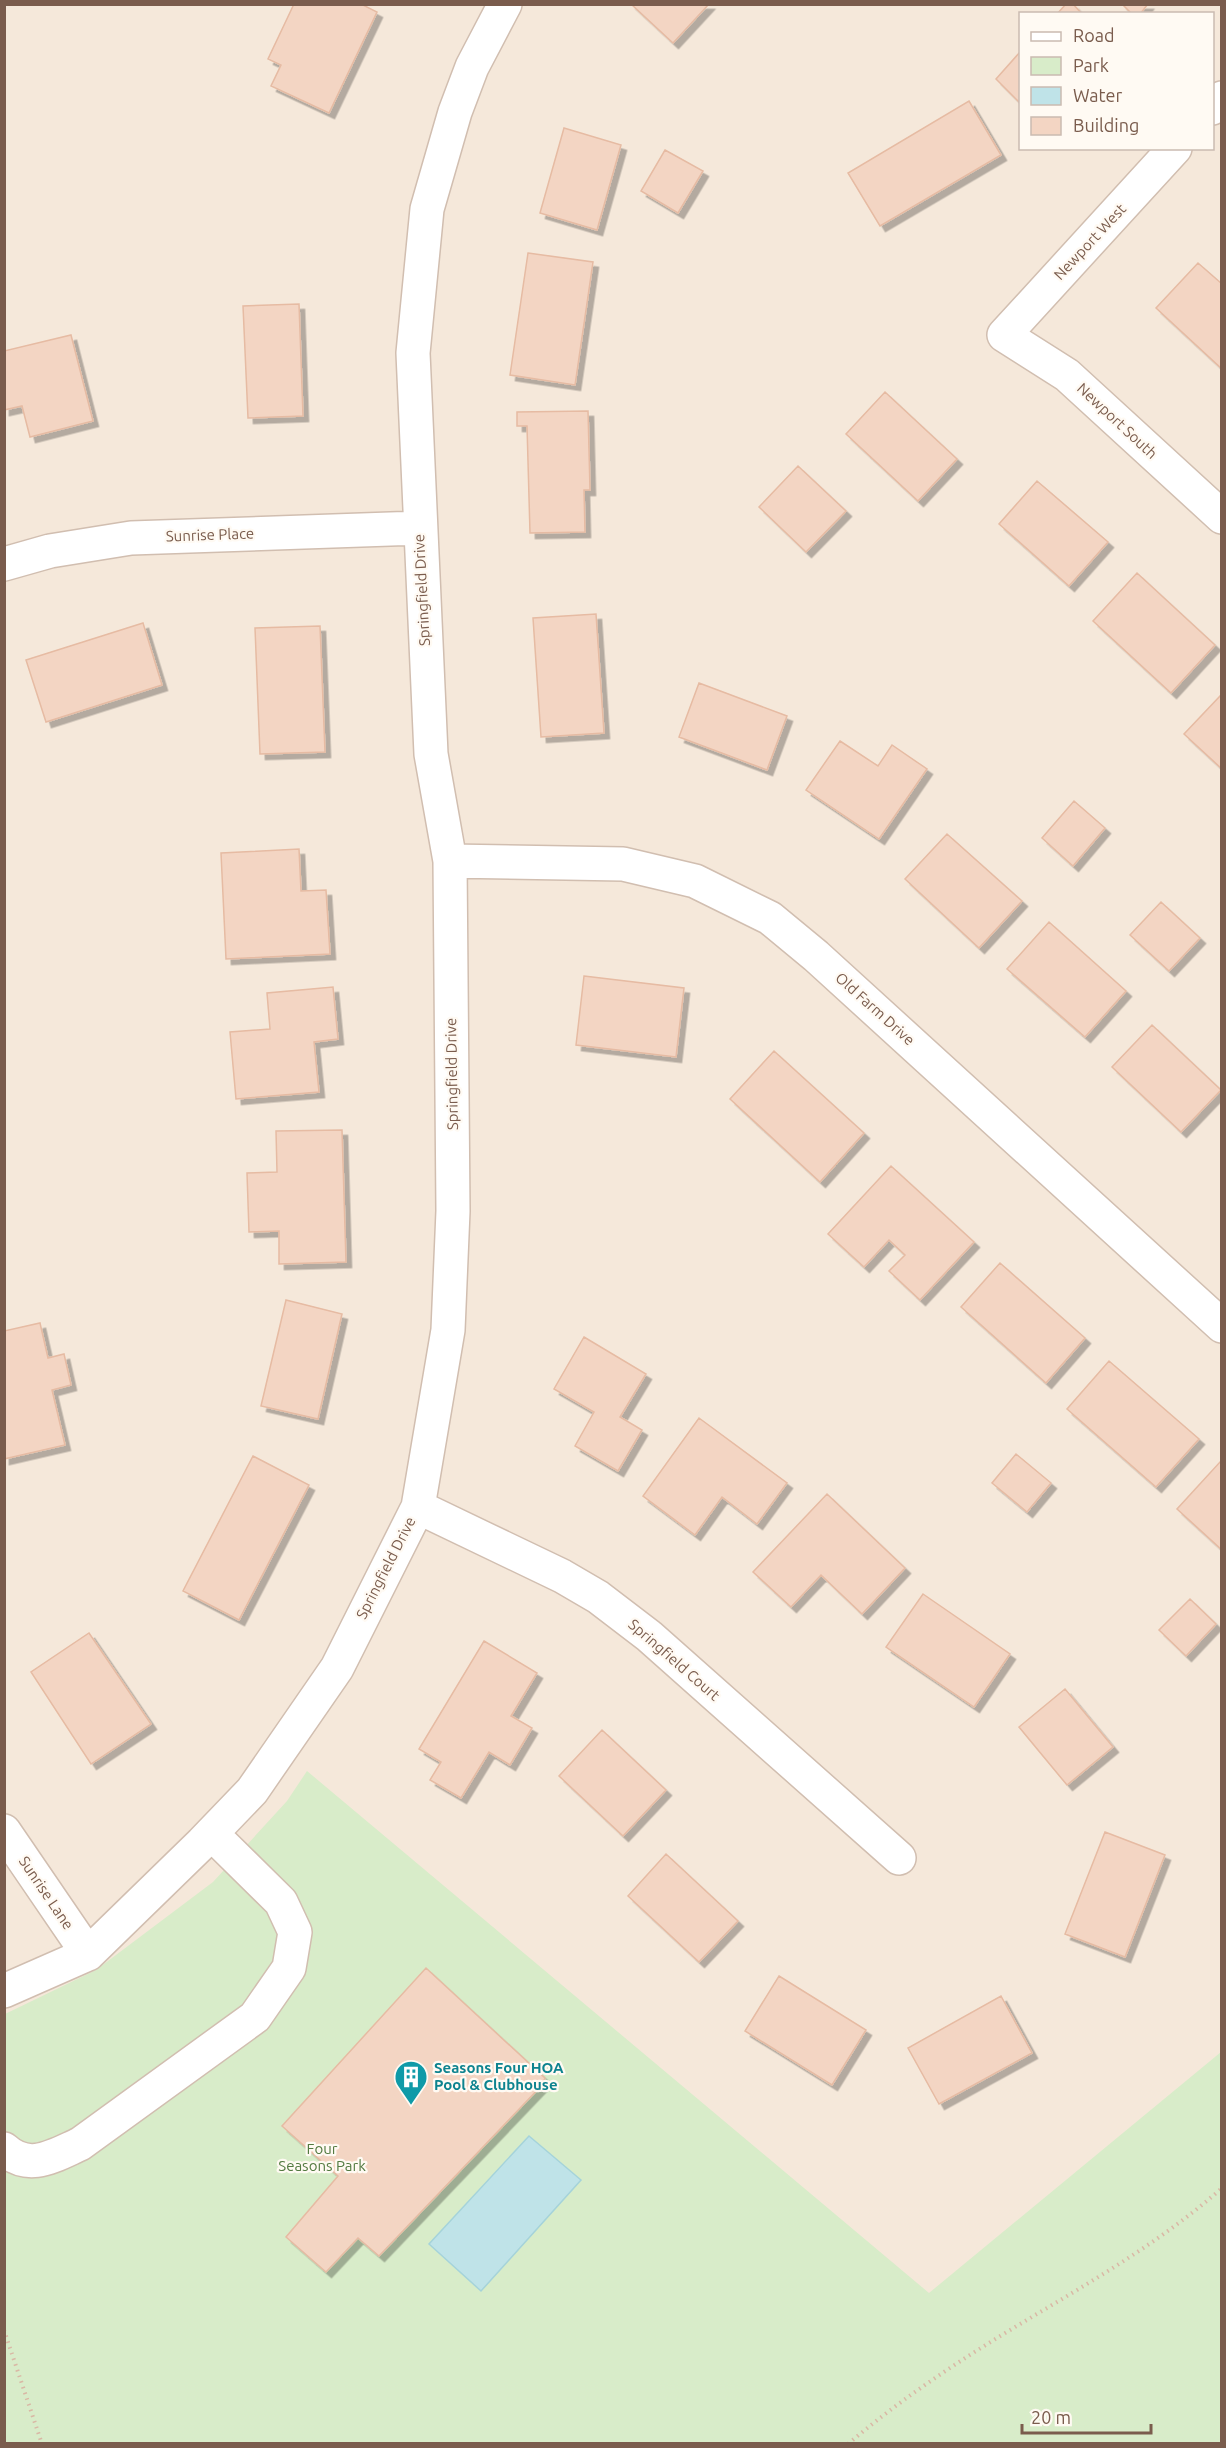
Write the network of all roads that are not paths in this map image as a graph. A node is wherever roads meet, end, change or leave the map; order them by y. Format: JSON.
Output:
{"nodes":[{"id":1,"x":505,"y":4,"type":"edge"},
{"id":2,"x":1173,"y":150,"type":"edge"},
{"id":3,"x":1004,"y":335,"type":"joint"},
{"id":4,"x":1221,"y":517,"type":"edge"},
{"id":5,"x":419,"y":528,"type":"junction"},
{"id":6,"x":4,"y":564,"type":"edge"},
{"id":7,"x":450,"y":861,"type":"junction"},
{"id":8,"x":1221,"y":1326,"type":"edge"},
{"id":9,"x":418,"y":1507,"type":"junction"},
{"id":10,"x":4,"y":1831,"type":"edge"},
{"id":11,"x":212,"y":1834,"type":"junction"},
{"id":12,"x":899,"y":1858,"type":"dead end"},
{"id":13,"x":88,"y":1954,"type":"junction"},
{"id":14,"x":4,"y":1991,"type":"edge"},
{"id":15,"x":4,"y":2149,"type":"edge"}],
"edges":[{"from":1,"to":5,"type":"street","name":"Springfield Drive"},
{"from":2,"to":3,"type":"street","name":"Newport West"},
{"from":3,"to":4,"type":"street","name":"Newport South"},
{"from":5,"to":6,"type":"street","name":"Sunrise Place"},
{"from":5,"to":7,"type":"street","name":"Springfield Drive"},
{"from":7,"to":8,"type":"street","name":"Old Farm Drive"},
{"from":7,"to":9,"type":"street","name":"Springfield Drive"},
{"from":9,"to":11,"type":"street","name":"Springfield Drive"},
{"from":9,"to":12,"type":"street","name":"Springfield Court"},
{"from":10,"to":13,"type":"street","name":"Sunrise Lane"},
{"from":11,"to":13,"type":"street","name":"Springfield Drive"},
{"from":11,"to":15,"type":"street"},
{"from":13,"to":14,"type":"street","name":"Springfield Drive"}]}
